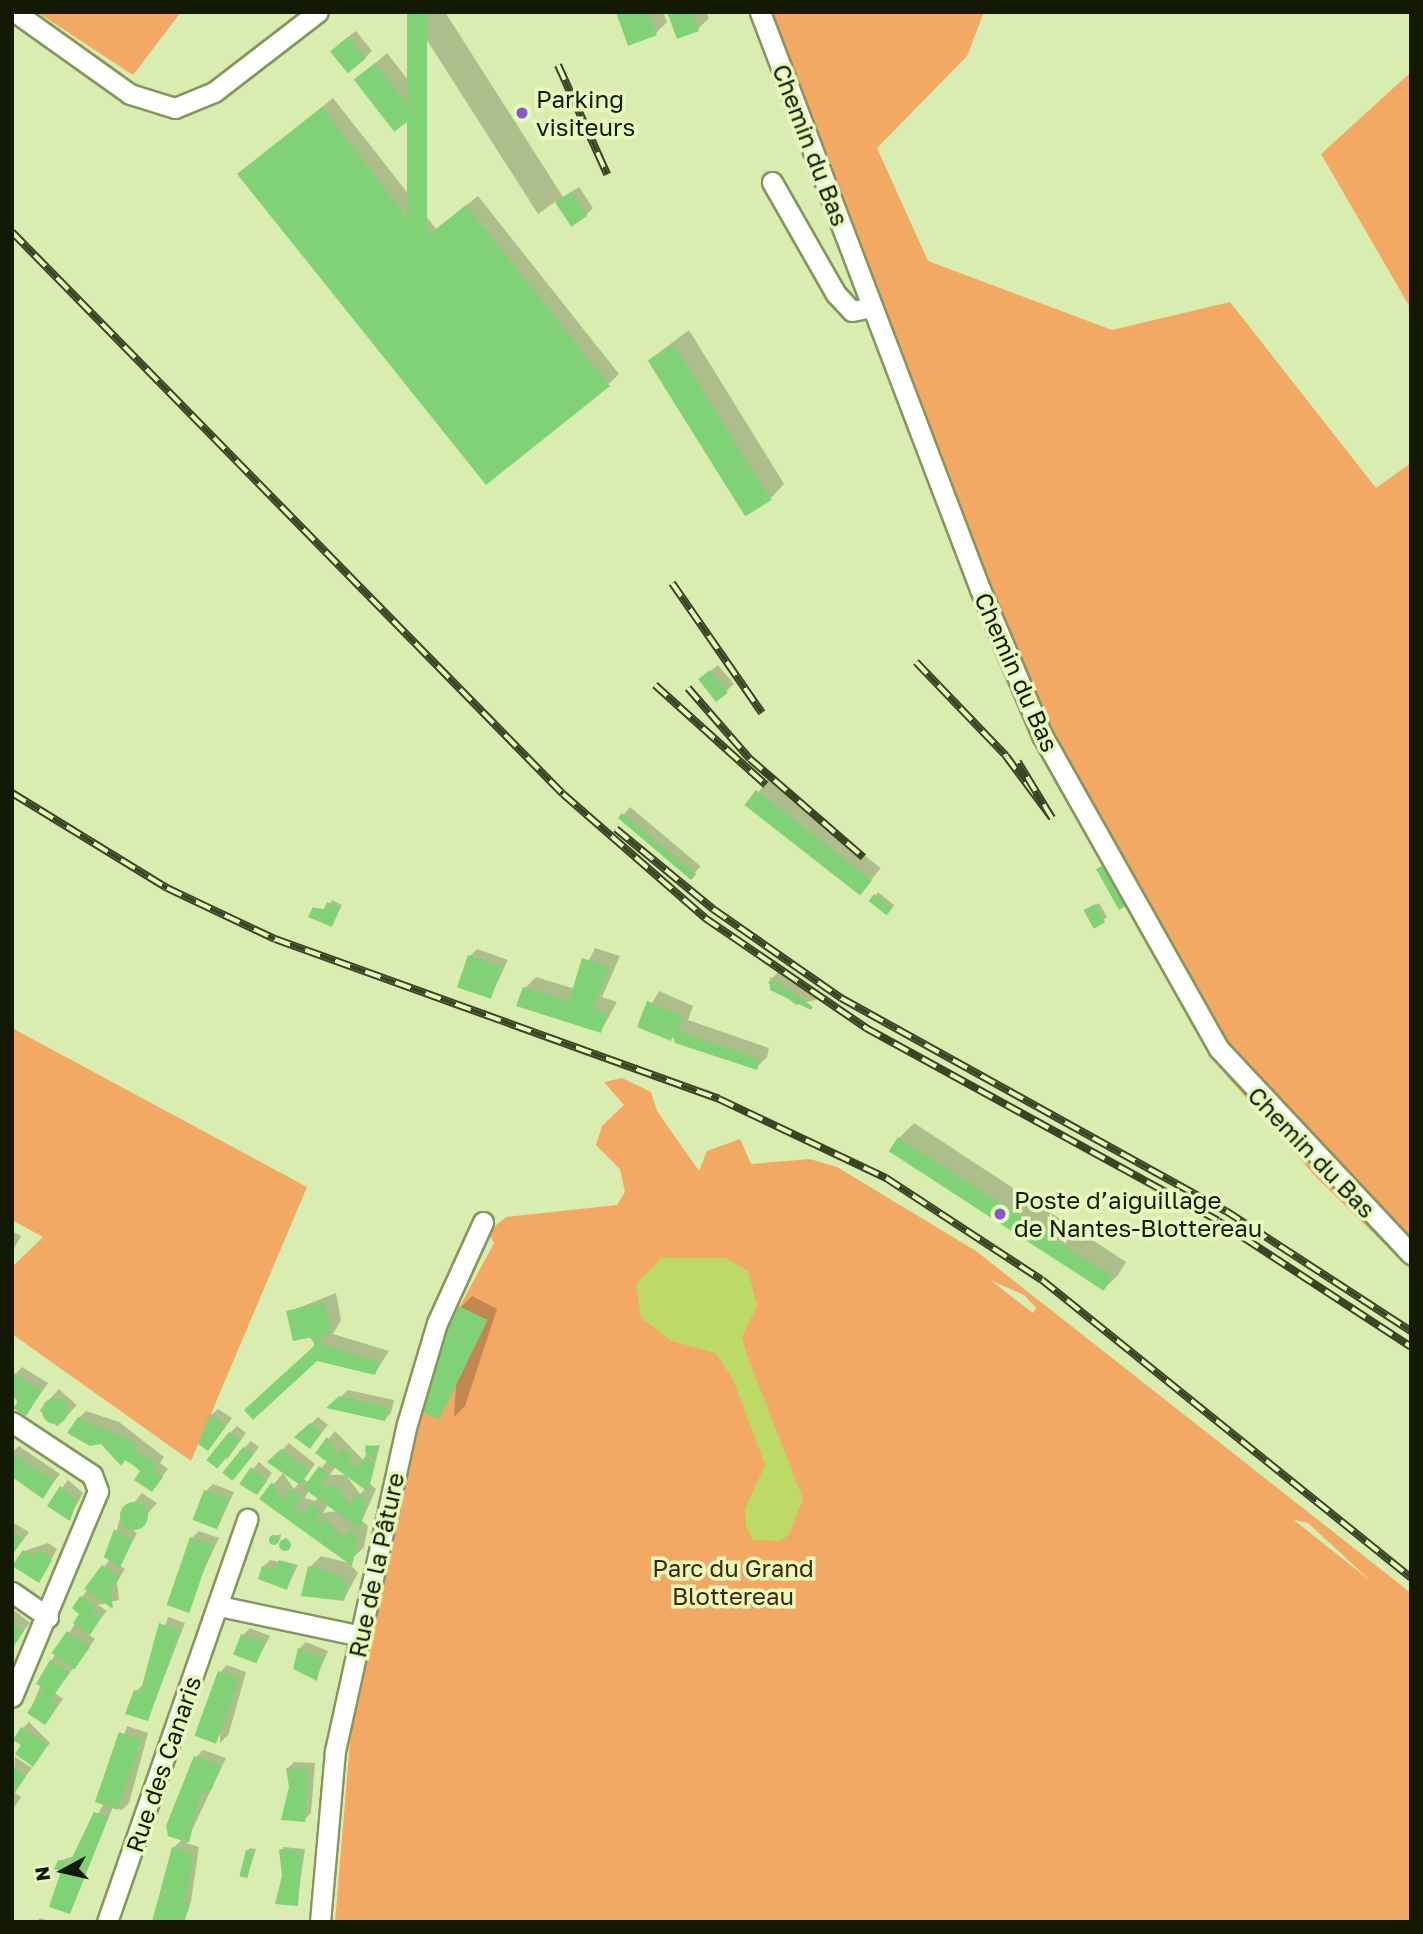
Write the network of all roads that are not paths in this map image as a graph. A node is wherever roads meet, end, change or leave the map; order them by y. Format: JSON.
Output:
{"nodes":[{"id":1,"x":15,"y":12,"type":"edge"},
{"id":2,"x":318,"y":12,"type":"edge"},
{"id":3,"x":760,"y":12,"type":"edge"},
{"id":4,"x":772,"y":182,"type":"dead end"},
{"id":5,"x":873,"y":307,"type":"junction"},
{"id":6,"x":483,"y":1222,"type":"dead end"},
{"id":7,"x":1411,"y":1254,"type":"edge"},
{"id":8,"x":12,"y":1422,"type":"edge"},
{"id":9,"x":247,"y":1519,"type":"dead end"},
{"id":10,"x":12,"y":1592,"type":"edge"},
{"id":11,"x":219,"y":1606,"type":"junction"},
{"id":12,"x":48,"y":1616,"type":"junction"},
{"id":13,"x":360,"y":1636,"type":"junction"},
{"id":14,"x":12,"y":1697,"type":"edge"},
{"id":15,"x":107,"y":1922,"type":"edge"},
{"id":16,"x":320,"y":1922,"type":"edge"}],
"edges":[{"from":1,"to":2,"type":"street"},
{"from":3,"to":5,"type":"street","name":"Chemin du Bas"},
{"from":4,"to":5,"type":"street"},
{"from":5,"to":7,"type":"street","name":"Chemin du Bas"},
{"from":6,"to":13,"type":"street","name":"Rue de la Pâture"},
{"from":8,"to":12,"type":"street"},
{"from":9,"to":11,"type":"street","name":"Rue des Canaris"},
{"from":10,"to":12,"type":"street"},
{"from":11,"to":13,"type":"street"},
{"from":11,"to":15,"type":"street","name":"Rue des Canaris"},
{"from":12,"to":14,"type":"street"},
{"from":13,"to":16,"type":"street","name":"Rue de la Pâture"}]}
